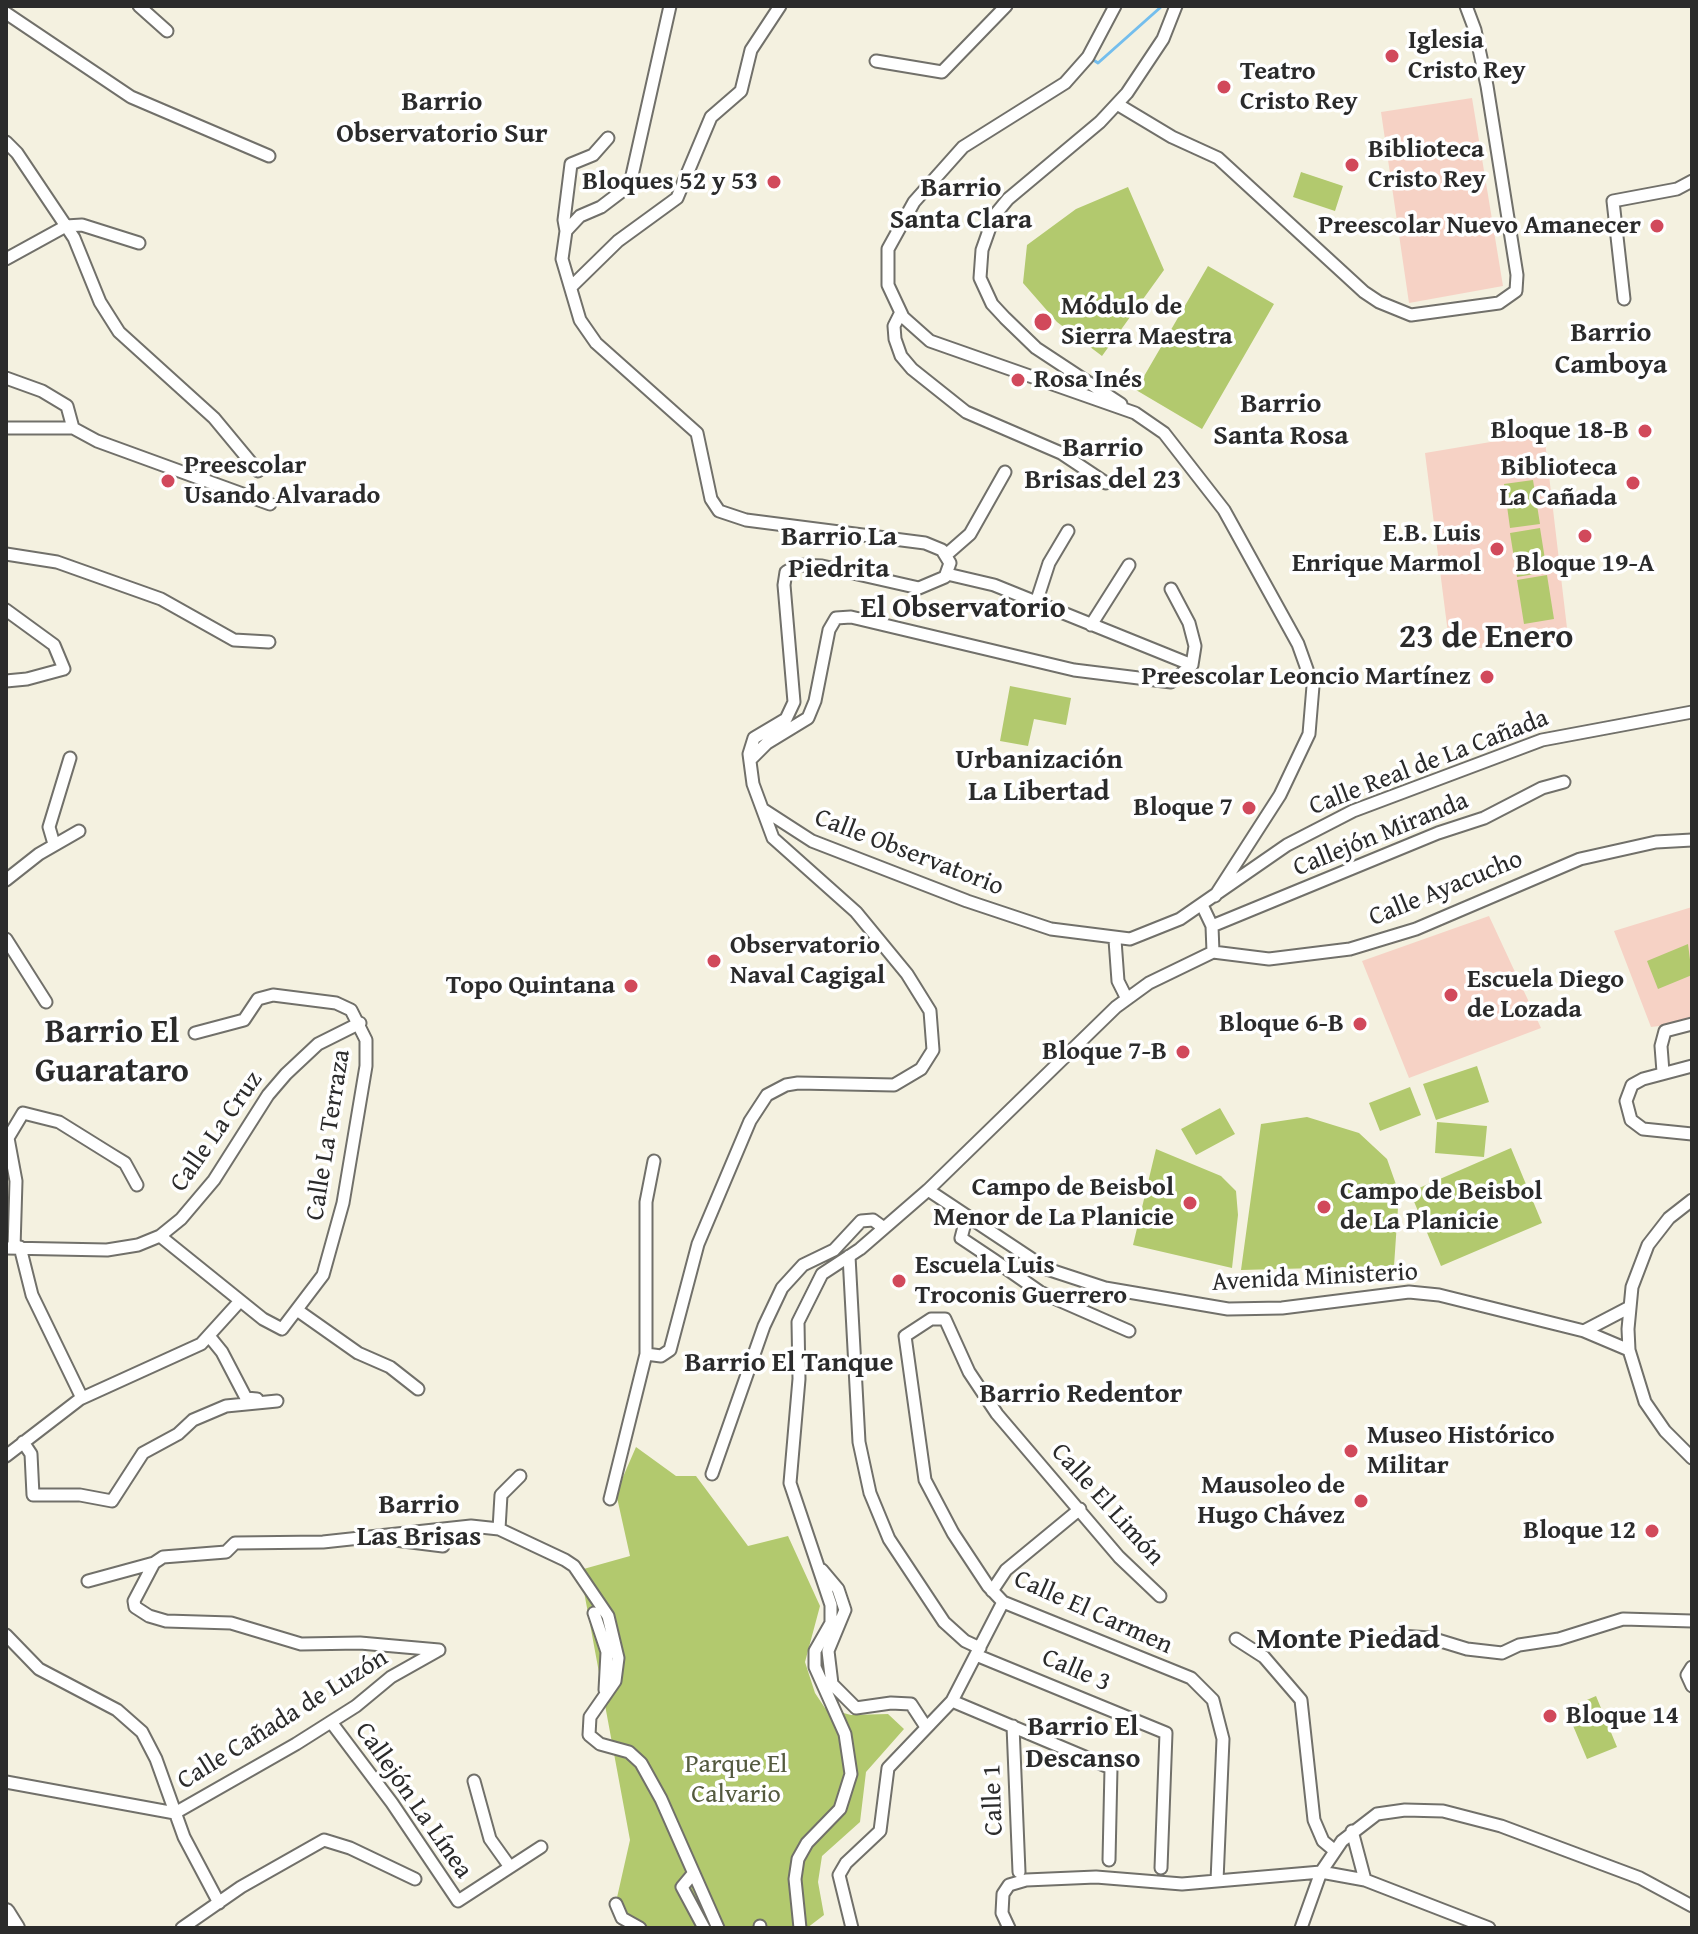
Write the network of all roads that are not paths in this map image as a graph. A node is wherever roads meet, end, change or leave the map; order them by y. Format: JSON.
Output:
{"nodes":[{"id":1,"x":139,"y":6,"type":"edge"},
{"id":2,"x":670,"y":6,"type":"edge"},
{"id":3,"x":780,"y":6,"type":"edge"},
{"id":4,"x":1006,"y":6,"type":"edge"},
{"id":5,"x":1105,"y":6,"type":"edge"},
{"id":6,"x":1115,"y":6,"type":"edge"},
{"id":7,"x":1176,"y":6,"type":"edge"},
{"id":8,"x":1466,"y":6,"type":"edge"},
{"id":9,"x":6,"y":13,"type":"edge"},
{"id":10,"x":1109,"y":19,"type":"junction"},
{"id":11,"x":167,"y":31,"type":"dead end"},
{"id":12,"x":876,"y":61,"type":"dead end"},
{"id":13,"x":1117,"y":104,"type":"junction"},
{"id":14,"x":608,"y":138,"type":"dead end"},
{"id":15,"x":6,"y":142,"type":"edge"},
{"id":16,"x":269,"y":156,"type":"dead end"},
{"id":17,"x":1692,"y":181,"type":"edge"},
{"id":18,"x":66,"y":226,"type":"junction"},
{"id":19,"x":566,"y":231,"type":"junction"},
{"id":20,"x":139,"y":243,"type":"dead end"},
{"id":21,"x":6,"y":259,"type":"edge"},
{"id":22,"x":571,"y":287,"type":"junction"},
{"id":23,"x":1624,"y":299,"type":"dead end"},
{"id":24,"x":900,"y":314,"type":"junction"},
{"id":25,"x":6,"y":378,"type":"edge"},
{"id":26,"x":1135,"y":413,"type":"junction"},
{"id":27,"x":6,"y":428,"type":"edge"},
{"id":28,"x":73,"y":428,"type":"junction"},
{"id":29,"x":258,"y":471,"type":"dead end"},
{"id":30,"x":1005,"y":472,"type":"dead end"},
{"id":31,"x":1106,"y":483,"type":"dead end"},
{"id":32,"x":270,"y":504,"type":"dead end"},
{"id":33,"x":1068,"y":531,"type":"dead end"},
{"id":34,"x":6,"y":554,"type":"edge"},
{"id":35,"x":946,"y":555,"type":"junction"},
{"id":36,"x":1129,"y":565,"type":"dead end"},
{"id":37,"x":947,"y":574,"type":"junction"},
{"id":38,"x":1171,"y":589,"type":"dead end"},
{"id":39,"x":1036,"y":603,"type":"junction"},
{"id":40,"x":6,"y":610,"type":"edge"},
{"id":41,"x":1091,"y":625,"type":"junction"},
{"id":42,"x":269,"y":642,"type":"dead end"},
{"id":43,"x":1192,"y":665,"type":"junction"},
{"id":44,"x":6,"y":681,"type":"edge"},
{"id":45,"x":1692,"y":712,"type":"edge"},
{"id":46,"x":70,"y":758,"type":"dead end"},
{"id":47,"x":750,"y":760,"type":"junction"},
{"id":48,"x":1564,"y":782,"type":"dead end"},
{"id":49,"x":764,"y":809,"type":"junction"},
{"id":50,"x":79,"y":831,"type":"dead end"},
{"id":51,"x":1692,"y":840,"type":"edge"},
{"id":52,"x":54,"y":844,"type":"junction"},
{"id":53,"x":6,"y":880,"type":"edge"},
{"id":54,"x":1215,"y":896,"type":"junction"},
{"id":55,"x":1202,"y":905,"type":"junction"},
{"id":56,"x":1212,"y":926,"type":"junction"},
{"id":57,"x":6,"y":939,"type":"edge"},
{"id":58,"x":1115,"y":940,"type":"junction"},
{"id":59,"x":1213,"y":952,"type":"junction"},
{"id":60,"x":1127,"y":999,"type":"junction"},
{"id":61,"x":46,"y":1002,"type":"dead end"},
{"id":62,"x":360,"y":1023,"type":"junction"},
{"id":63,"x":1692,"y":1024,"type":"edge"},
{"id":64,"x":195,"y":1033,"type":"dead end"},
{"id":65,"x":1692,"y":1066,"type":"edge"},
{"id":66,"x":1663,"y":1072,"type":"junction"},
{"id":67,"x":1692,"y":1134,"type":"edge"},
{"id":68,"x":654,"y":1161,"type":"dead end"},
{"id":69,"x":137,"y":1185,"type":"dead end"},
{"id":70,"x":928,"y":1190,"type":"junction"},
{"id":71,"x":1692,"y":1200,"type":"edge"},
{"id":72,"x":966,"y":1219,"type":"junction"},
{"id":73,"x":884,"y":1228,"type":"junction"},
{"id":74,"x":160,"y":1236,"type":"junction"},
{"id":75,"x":13,"y":1248,"type":"edge"},
{"id":76,"x":849,"y":1256,"type":"junction"},
{"id":77,"x":240,"y":1301,"type":"junction"},
{"id":78,"x":1630,"y":1307,"type":"junction"},
{"id":79,"x":297,"y":1310,"type":"junction"},
{"id":80,"x":1129,"y":1331,"type":"dead end"},
{"id":81,"x":1584,"y":1331,"type":"junction"},
{"id":82,"x":209,"y":1336,"type":"junction"},
{"id":83,"x":905,"y":1336,"type":"joint"},
{"id":84,"x":1629,"y":1350,"type":"junction"},
{"id":85,"x":646,"y":1354,"type":"junction"},
{"id":86,"x":418,"y":1389,"type":"dead end"},
{"id":87,"x":82,"y":1398,"type":"junction"},
{"id":88,"x":23,"y":1442,"type":"junction"},
{"id":89,"x":6,"y":1456,"type":"edge"},
{"id":90,"x":1692,"y":1458,"type":"edge"},
{"id":91,"x":712,"y":1474,"type":"dead end"},
{"id":92,"x":520,"y":1476,"type":"dead end"},
{"id":93,"x":610,"y":1499,"type":"dead end"},
{"id":94,"x":1080,"y":1509,"type":"junction"},
{"id":95,"x":499,"y":1529,"type":"junction"},
{"id":96,"x":374,"y":1537,"type":"junction"},
{"id":97,"x":443,"y":1546,"type":"dead end"},
{"id":98,"x":154,"y":1563,"type":"junction"},
{"id":99,"x":822,"y":1570,"type":"junction"},
{"id":100,"x":88,"y":1581,"type":"dead end"},
{"id":101,"x":992,"y":1591,"type":"junction"},
{"id":102,"x":1160,"y":1596,"type":"dead end"},
{"id":103,"x":1003,"y":1602,"type":"junction"},
{"id":104,"x":594,"y":1613,"type":"dead end"},
{"id":105,"x":1692,"y":1621,"type":"edge"},
{"id":106,"x":6,"y":1635,"type":"edge"},
{"id":107,"x":1399,"y":1636,"type":"dead end"},
{"id":108,"x":1236,"y":1639,"type":"dead end"},
{"id":109,"x":978,"y":1651,"type":"junction"},
{"id":110,"x":1692,"y":1667,"type":"edge"},
{"id":111,"x":1692,"y":1686,"type":"edge"},
{"id":112,"x":602,"y":1698,"type":"junction"},
{"id":113,"x":952,"y":1701,"type":"junction"},
{"id":114,"x":331,"y":1722,"type":"junction"},
{"id":115,"x":1013,"y":1726,"type":"junction"},
{"id":116,"x":926,"y":1727,"type":"junction"},
{"id":117,"x":474,"y":1781,"type":"dead end"},
{"id":118,"x":6,"y":1782,"type":"edge"},
{"id":119,"x":175,"y":1813,"type":"junction"},
{"id":120,"x":1352,"y":1831,"type":"junction"},
{"id":121,"x":541,"y":1847,"type":"dead end"},
{"id":122,"x":1335,"y":1851,"type":"junction"},
{"id":123,"x":1109,"y":1860,"type":"dead end"},
{"id":124,"x":510,"y":1867,"type":"junction"},
{"id":125,"x":1161,"y":1868,"type":"dead end"},
{"id":126,"x":1019,"y":1872,"type":"dead end"},
{"id":127,"x":1321,"y":1872,"type":"junction"},
{"id":128,"x":692,"y":1875,"type":"junction"},
{"id":129,"x":415,"y":1879,"type":"dead end"},
{"id":130,"x":1365,"y":1880,"type":"junction"},
{"id":131,"x":1217,"y":1881,"type":"junction"},
{"id":132,"x":219,"y":1903,"type":"junction"},
{"id":133,"x":616,"y":1904,"type":"dead end"},
{"id":134,"x":1692,"y":1906,"type":"edge"},
{"id":135,"x":6,"y":1912,"type":"edge"},
{"id":136,"x":1008,"y":1927,"type":"edge"},
{"id":137,"x":16,"y":1928,"type":"edge"},
{"id":138,"x":182,"y":1928,"type":"edge"},
{"id":139,"x":640,"y":1928,"type":"edge"},
{"id":140,"x":704,"y":1928,"type":"edge"},
{"id":141,"x":718,"y":1928,"type":"edge"},
{"id":142,"x":800,"y":1928,"type":"edge"},
{"id":143,"x":852,"y":1928,"type":"edge"},
{"id":144,"x":1301,"y":1928,"type":"edge"},
{"id":145,"x":1489,"y":1928,"type":"edge"}],
"edges":[{"from":1,"to":11,"type":"street"},
{"from":2,"to":19,"type":"street"},
{"from":3,"to":22,"type":"street"},
{"from":4,"to":12,"type":"street"},
{"from":5,"to":10,"type":"street"},
{"from":6,"to":10,"type":"street"},
{"from":7,"to":13,"type":"street"},
{"from":8,"to":13,"type":"street"},
{"from":9,"to":16,"type":"street"},
{"from":10,"to":24,"type":"street"},
{"from":13,"to":26,"type":"street"},
{"from":14,"to":19,"type":"street"},
{"from":15,"to":18,"type":"street"},
{"from":17,"to":23,"type":"street"},
{"from":18,"to":20,"type":"street"},
{"from":18,"to":21,"type":"street"},
{"from":18,"to":29,"type":"street"},
{"from":19,"to":22,"type":"street"},
{"from":22,"to":35,"type":"street"},
{"from":24,"to":26,"type":"street"},
{"from":24,"to":31,"type":"street"},
{"from":25,"to":28,"type":"street"},
{"from":26,"to":54,"type":"street"},
{"from":27,"to":28,"type":"street"},
{"from":28,"to":32,"type":"street"},
{"from":30,"to":35,"type":"street"},
{"from":33,"to":39,"type":"street"},
{"from":34,"to":42,"type":"street"},
{"from":35,"to":37,"type":"street"},
{"from":36,"to":41,"type":"street"},
{"from":37,"to":39,"type":"street"},
{"from":37,"to":47,"type":"street"},
{"from":38,"to":43,"type":"street"},
{"from":39,"to":41,"type":"street"},
{"from":40,"to":44,"type":"street"},
{"from":41,"to":43,"type":"street"},
{"from":43,"to":47,"type":"street"},
{"from":45,"to":54,"type":"street","name":"Calle Real de La Cañada"},
{"from":46,"to":52,"type":"street"},
{"from":47,"to":49,"type":"street"},
{"from":48,"to":56,"type":"street","name":"Callejón Miranda"},
{"from":49,"to":58,"type":"street","name":"Calle Observatorio"},
{"from":49,"to":85,"type":"street","name":"Calle Observatorio"},
{"from":50,"to":52,"type":"street"},
{"from":51,"to":59,"type":"street","name":"Calle Ayacucho"},
{"from":52,"to":53,"type":"street"},
{"from":54,"to":55,"type":"street","name":"Calle Real de La Cañada"},
{"from":55,"to":56,"type":"street"},
{"from":55,"to":58,"type":"street","name":"Calle Real de La Cañada"},
{"from":56,"to":59,"type":"street"},
{"from":57,"to":61,"type":"street"},
{"from":58,"to":60,"type":"street"},
{"from":59,"to":60,"type":"street"},
{"from":60,"to":70,"type":"street"},
{"from":62,"to":64,"type":"street","name":"Calle La Terraza"},
{"from":62,"to":74,"type":"street","name":"Calle La Cruz"},
{"from":62,"to":79,"type":"street","name":"Calle La Terraza"},
{"from":63,"to":66,"type":"street"},
{"from":65,"to":66,"type":"street"},
{"from":66,"to":67,"type":"street"},
{"from":68,"to":85,"type":"street"},
{"from":69,"to":75,"type":"street"},
{"from":70,"to":72,"type":"street","name":"Avenida Ministerio"},
{"from":70,"to":73,"type":"street"},
{"from":71,"to":78,"type":"street"},
{"from":72,"to":80,"type":"street"},
{"from":72,"to":81,"type":"street","name":"Avenida Ministerio"},
{"from":73,"to":76,"type":"street"},
{"from":73,"to":91,"type":"street"},
{"from":74,"to":75,"type":"street","name":"Calle La Cruz"},
{"from":74,"to":77,"type":"street"},
{"from":75,"to":87,"type":"street"},
{"from":76,"to":99,"type":"street"},
{"from":76,"to":109,"type":"street"},
{"from":77,"to":79,"type":"street","name":"Calle La Terraza"},
{"from":77,"to":82,"type":"street"},
{"from":78,"to":81,"type":"street"},
{"from":78,"to":84,"type":"street"},
{"from":79,"to":86,"type":"street"},
{"from":81,"to":84,"type":"street","name":"Avenida Ministerio"},
{"from":82,"to":87,"type":"street"},
{"from":82,"to":88,"type":"street"},
{"from":83,"to":94,"type":"street","name":"Calle El Limón"},
{"from":83,"to":101,"type":"street","name":"Calle El Carmen"},
{"from":84,"to":90,"type":"street"},
{"from":85,"to":93,"type":"street"},
{"from":87,"to":88,"type":"street"},
{"from":88,"to":89,"type":"street"},
{"from":92,"to":95,"type":"street"},
{"from":94,"to":101,"type":"street"},
{"from":94,"to":102,"type":"street","name":"Calle El Limón"},
{"from":95,"to":96,"type":"street"},
{"from":95,"to":112,"type":"street"},
{"from":96,"to":97,"type":"street"},
{"from":96,"to":98,"type":"street"},
{"from":98,"to":100,"type":"street"},
{"from":98,"to":114,"type":"street","name":"Calle Cañada de Luzón"},
{"from":99,"to":116,"type":"street"},
{"from":99,"to":142,"type":"street"},
{"from":101,"to":103,"type":"street","name":"Calle El Carmen"},
{"from":103,"to":109,"type":"street"},
{"from":103,"to":131,"type":"street","name":"Calle El Carmen"},
{"from":104,"to":112,"type":"street"},
{"from":105,"to":107,"type":"street"},
{"from":106,"to":119,"type":"street"},
{"from":108,"to":122,"type":"street"},
{"from":109,"to":113,"type":"street"},
{"from":109,"to":125,"type":"street","name":"Calle 3"},
{"from":110,"to":111,"type":"street"},
{"from":112,"to":128,"type":"street"},
{"from":113,"to":115,"type":"street"},
{"from":113,"to":116,"type":"street"},
{"from":114,"to":119,"type":"street","name":"Calle Cañada de Luzón"},
{"from":114,"to":124,"type":"street","name":"Callejón La Línea"},
{"from":115,"to":123,"type":"street"},
{"from":115,"to":126,"type":"street","name":"Calle 1"},
{"from":116,"to":143,"type":"street"},
{"from":117,"to":124,"type":"street"},
{"from":118,"to":119,"type":"street","name":"Calle Cañada de Luzón"},
{"from":119,"to":132,"type":"street"},
{"from":120,"to":122,"type":"street"},
{"from":120,"to":130,"type":"street"},
{"from":120,"to":134,"type":"street"},
{"from":121,"to":124,"type":"street","name":"Callejón La Línea"},
{"from":122,"to":127,"type":"street"},
{"from":127,"to":130,"type":"street"},
{"from":127,"to":131,"type":"street"},
{"from":127,"to":144,"type":"street"},
{"from":128,"to":140,"type":"street"},
{"from":128,"to":141,"type":"street"},
{"from":129,"to":132,"type":"street"},
{"from":130,"to":145,"type":"street"},
{"from":131,"to":136,"type":"street"},
{"from":132,"to":138,"type":"street"},
{"from":133,"to":139,"type":"street"},
{"from":135,"to":137,"type":"main road"}]}
